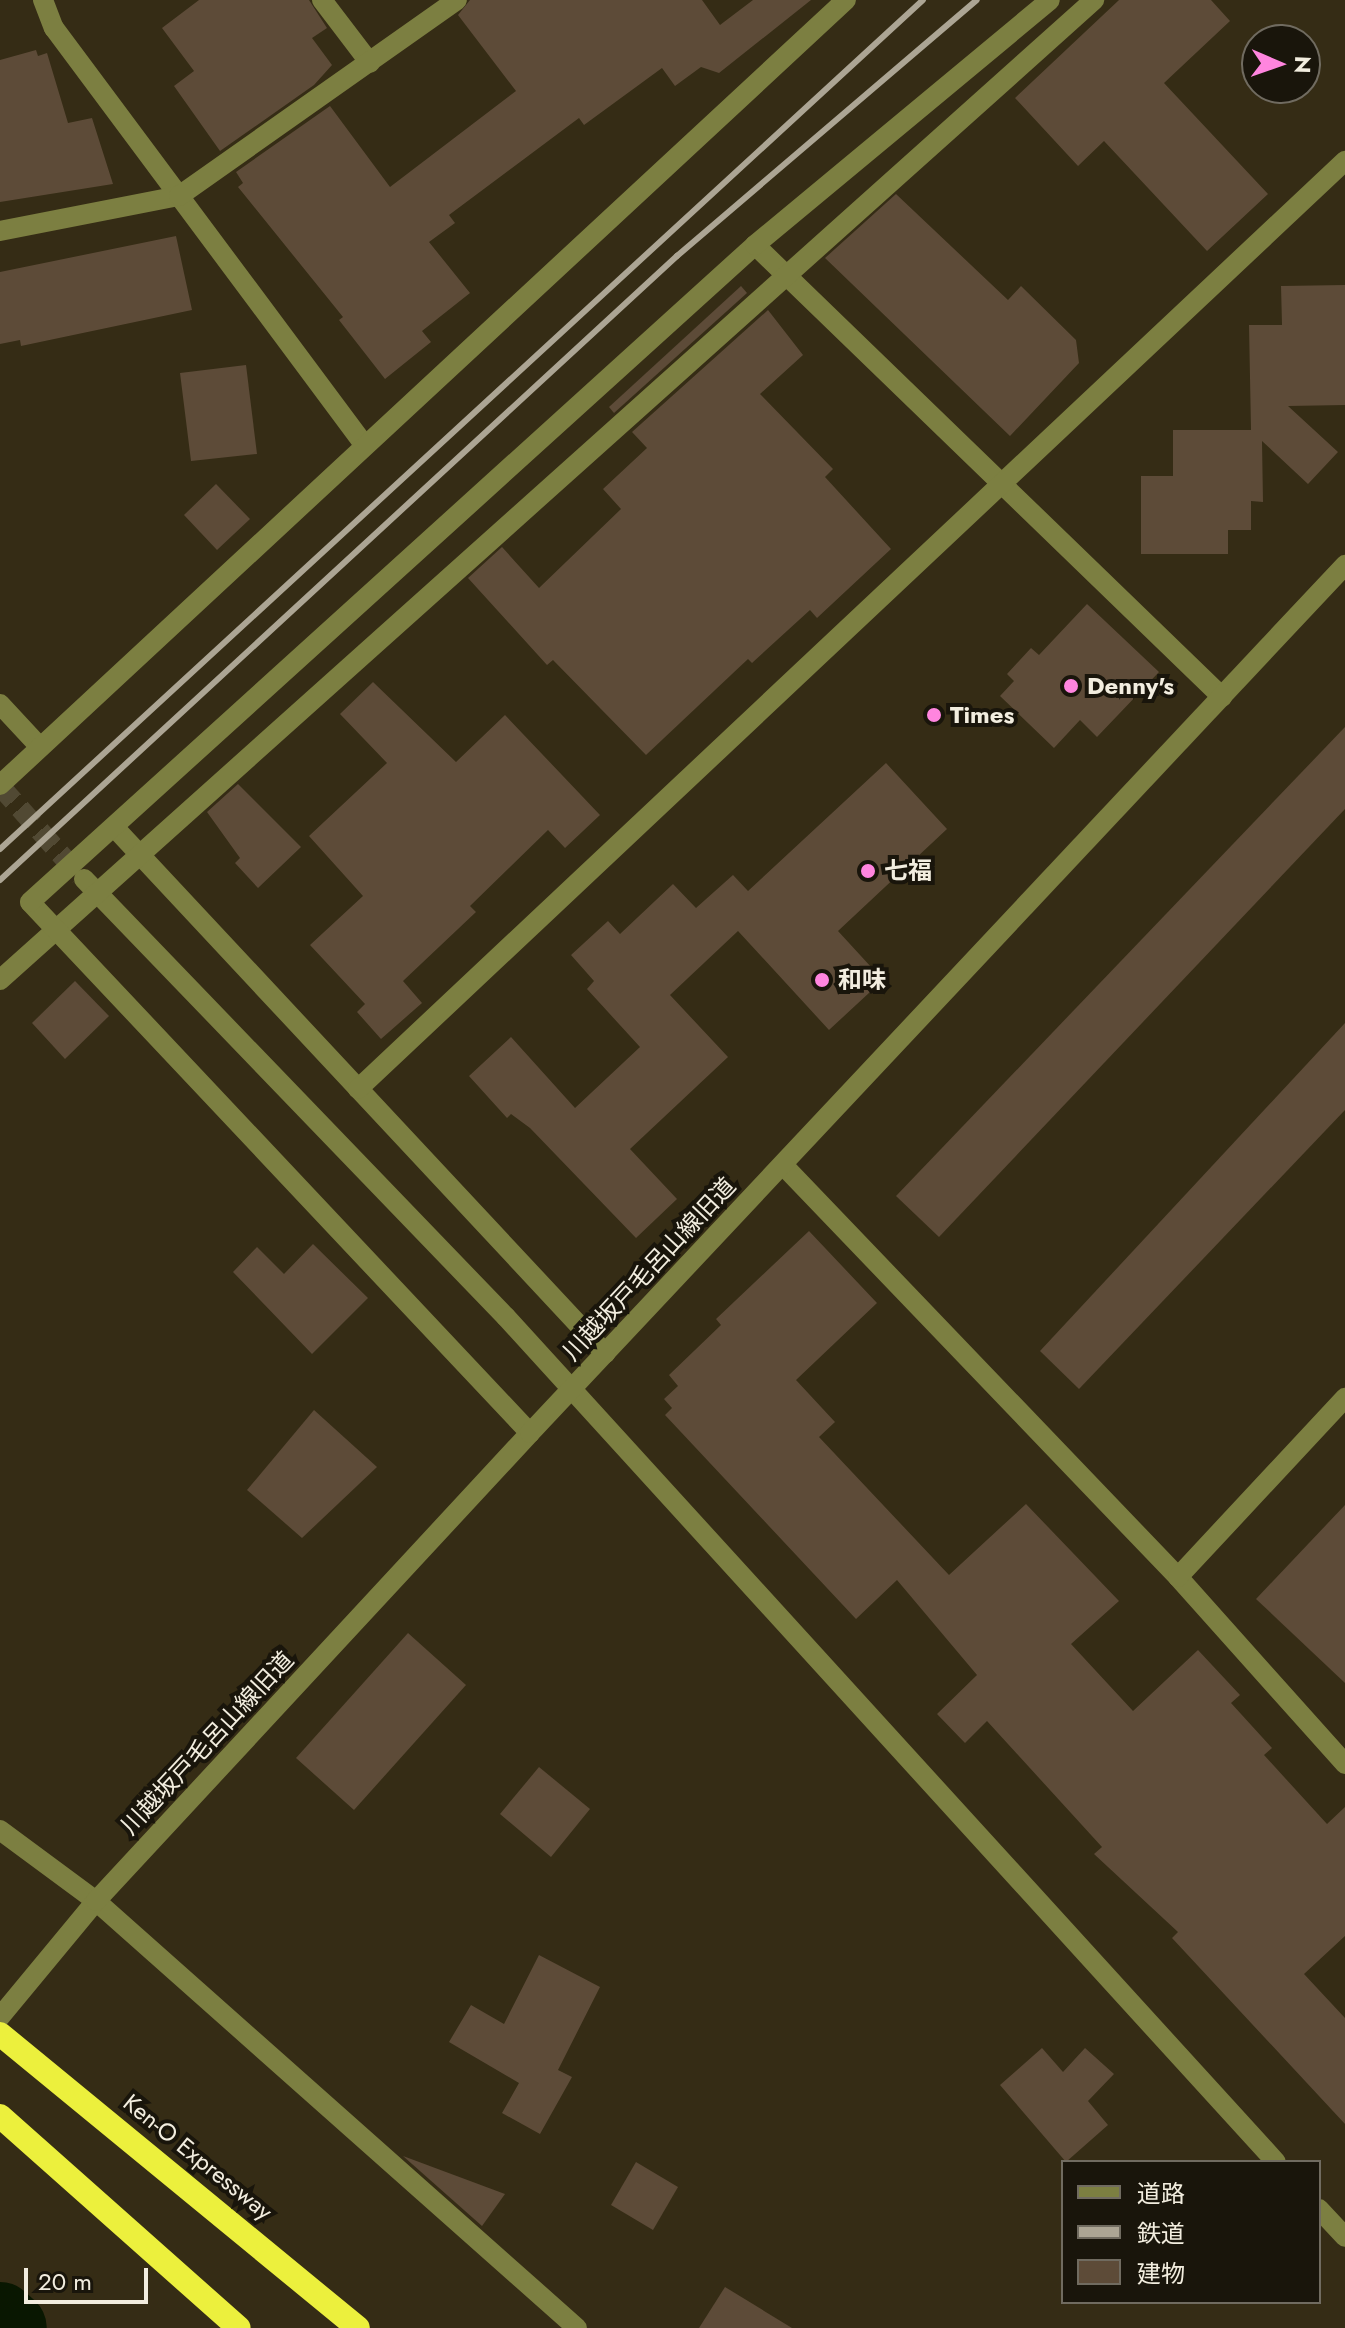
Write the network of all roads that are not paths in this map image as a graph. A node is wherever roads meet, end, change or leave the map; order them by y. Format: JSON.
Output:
{"nodes":[{"id":1,"x":43,"y":0,"type":"edge"},
{"id":2,"x":322,"y":0,"type":"edge"},
{"id":3,"x":457,"y":0,"type":"edge"},
{"id":4,"x":846,"y":0,"type":"edge"},
{"id":5,"x":1050,"y":0,"type":"edge"},
{"id":6,"x":1094,"y":0,"type":"edge"},
{"id":7,"x":370,"y":63,"type":"junction"},
{"id":8,"x":1345,"y":161,"type":"edge"},
{"id":9,"x":179,"y":196,"type":"junction"},
{"id":10,"x":0,"y":231,"type":"edge"},
{"id":11,"x":755,"y":245,"type":"junction"},
{"id":12,"x":363,"y":443,"type":"junction"},
{"id":13,"x":1002,"y":481,"type":"junction"},
{"id":14,"x":1345,"y":565,"type":"edge"},
{"id":15,"x":1222,"y":697,"type":"junction"},
{"id":16,"x":0,"y":704,"type":"edge"},
{"id":17,"x":40,"y":747,"type":"junction"},
{"id":18,"x":0,"y":785,"type":"edge"},
{"id":19,"x":114,"y":827,"type":"junction"},
{"id":20,"x":84,"y":879,"type":"tunnel mouth"},
{"id":21,"x":0,"y":980,"type":"edge"},
{"id":22,"x":358,"y":1089,"type":"junction"},
{"id":23,"x":783,"y":1165,"type":"junction"},
{"id":24,"x":605,"y":1353,"type":"junction"},
{"id":25,"x":570,"y":1391,"type":"junction"},
{"id":26,"x":1345,"y":1398,"type":"edge"},
{"id":27,"x":530,"y":1433,"type":"junction"},
{"id":28,"x":1178,"y":1577,"type":"junction"},
{"id":29,"x":1345,"y":1764,"type":"edge"},
{"id":30,"x":0,"y":1830,"type":"edge"},
{"id":31,"x":96,"y":1901,"type":"junction"},
{"id":32,"x":0,"y":2017,"type":"edge"},
{"id":33,"x":0,"y":2034,"type":"edge"},
{"id":34,"x":1,"y":2117,"type":"edge"},
{"id":35,"x":1274,"y":2160,"type":"edge"},
{"id":36,"x":1321,"y":2211,"type":"edge"},
{"id":37,"x":1343,"y":2231,"type":"edge"},
{"id":38,"x":239,"y":2328,"type":"edge"},
{"id":39,"x":358,"y":2328,"type":"edge"},
{"id":40,"x":577,"y":2328,"type":"edge"}],
"edges":[{"from":1,"to":9,"type":"street"},
{"from":2,"to":7,"type":"street"},
{"from":3,"to":7,"type":"street"},
{"from":4,"to":12,"type":"street"},
{"from":5,"to":11,"type":"street"},
{"from":6,"to":21,"type":"street"},
{"from":7,"to":9,"type":"street"},
{"from":8,"to":13,"type":"street"},
{"from":9,"to":10,"type":"street"},
{"from":9,"to":12,"type":"street"},
{"from":11,"to":13,"type":"street"},
{"from":11,"to":19,"type":"street"},
{"from":12,"to":17,"type":"street"},
{"from":13,"to":15,"type":"street"},
{"from":13,"to":22,"type":"street"},
{"from":14,"to":15,"type":"street","name":"川越坂戸毛呂山線旧道"},
{"from":15,"to":23,"type":"street","name":"川越坂戸毛呂山線旧道"},
{"from":16,"to":17,"type":"street"},
{"from":17,"to":18,"type":"street"},
{"from":19,"to":22,"type":"street"},
{"from":19,"to":27,"type":"street"},
{"from":20,"to":25,"type":"street"},
{"from":22,"to":24,"type":"street"},
{"from":23,"to":24,"type":"street","name":"川越坂戸毛呂山線旧道"},
{"from":23,"to":28,"type":"street"},
{"from":24,"to":25,"type":"street","name":"川越坂戸毛呂山線旧道"},
{"from":25,"to":27,"type":"street","name":"川越坂戸毛呂山線旧道"},
{"from":25,"to":35,"type":"street"},
{"from":26,"to":28,"type":"street"},
{"from":27,"to":31,"type":"street","name":"川越坂戸毛呂山線旧道"},
{"from":28,"to":29,"type":"street"},
{"from":30,"to":31,"type":"street"},
{"from":31,"to":32,"type":"street","name":"川越坂戸毛呂山線旧道"},
{"from":31,"to":40,"type":"street"},
{"from":33,"to":39,"type":"highway","name":"Ken-O Expressway"},
{"from":34,"to":38,"type":"highway"},
{"from":36,"to":37,"type":"street"}]}
